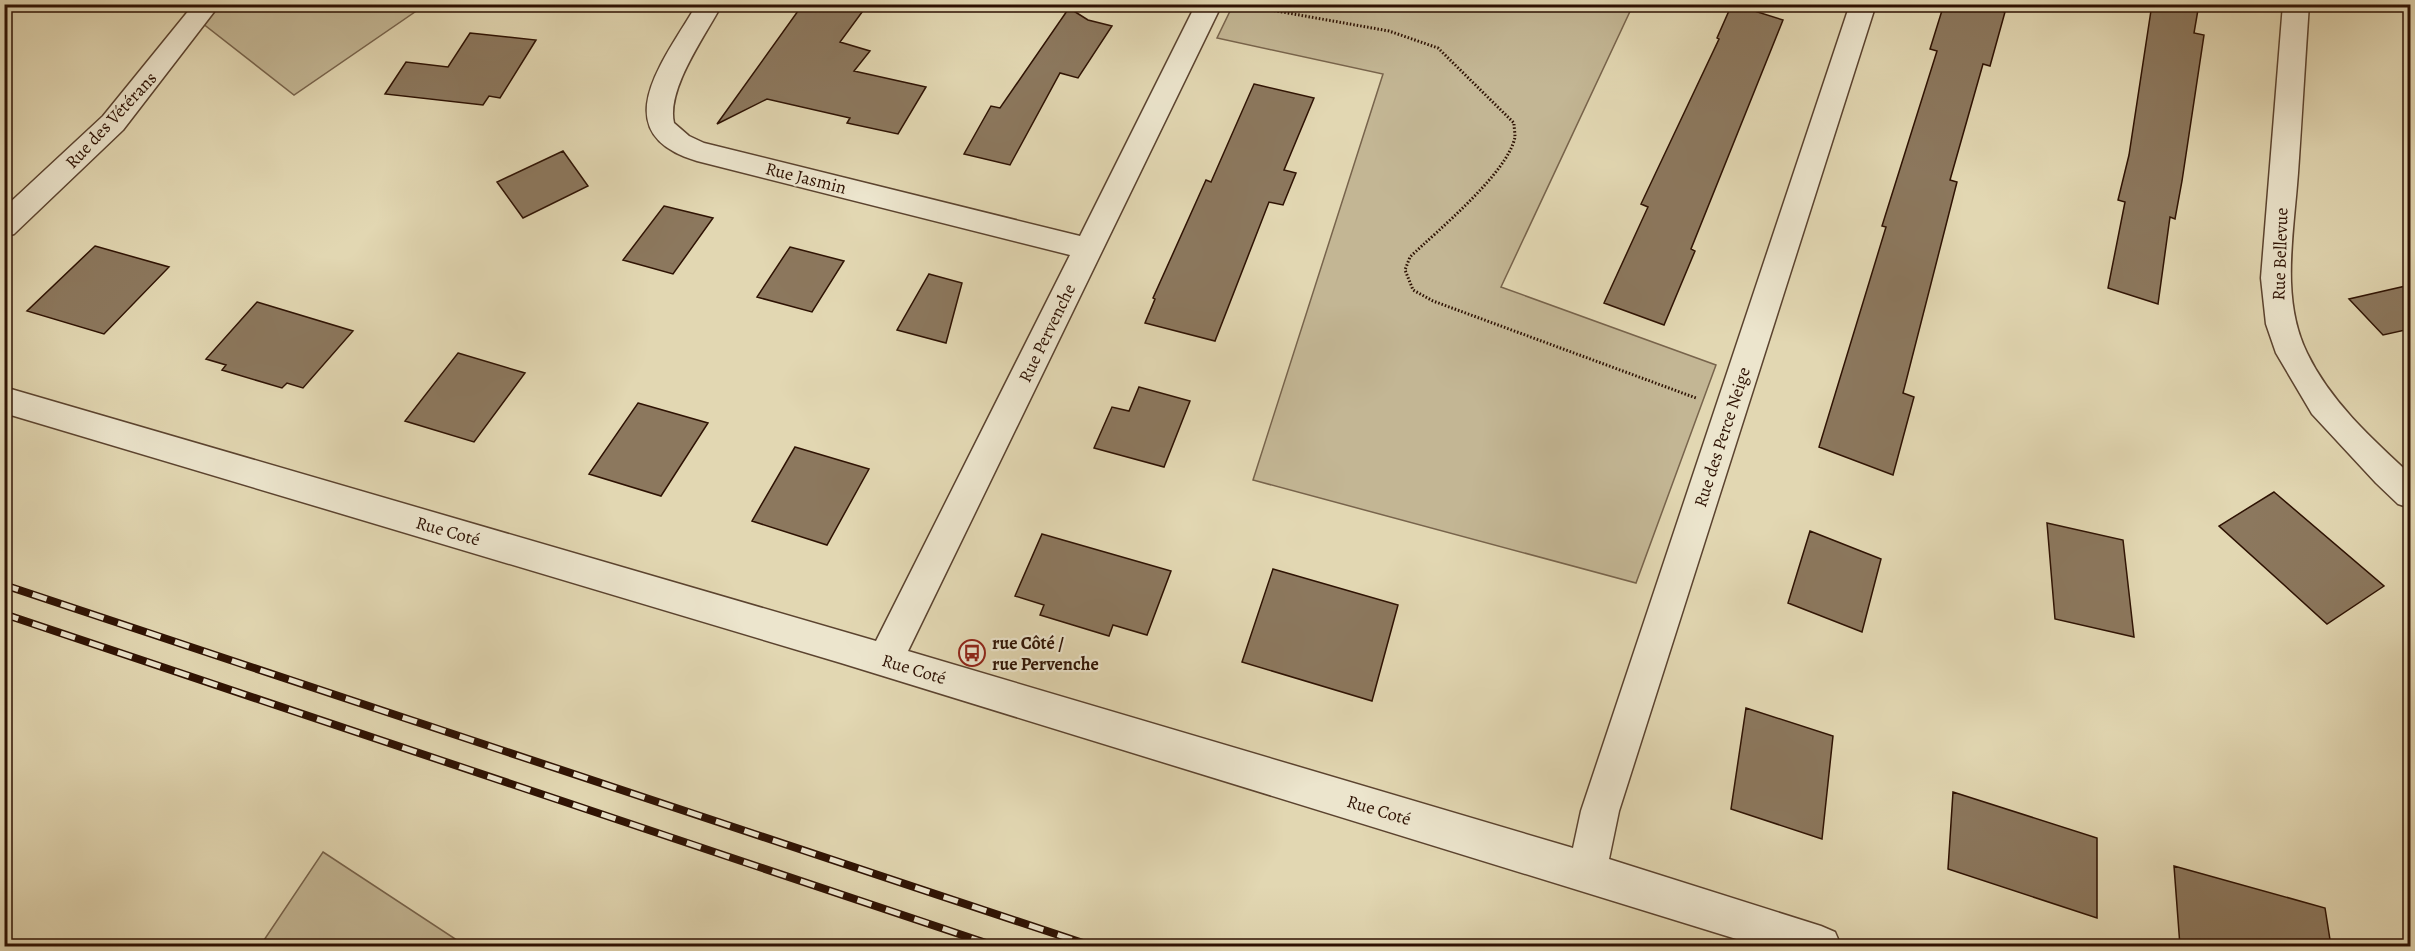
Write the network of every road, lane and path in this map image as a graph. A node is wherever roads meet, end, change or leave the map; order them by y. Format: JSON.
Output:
{"nodes":[{"id":1,"x":208,"y":4,"type":"edge"},
{"id":2,"x":710,"y":4,"type":"edge"},
{"id":3,"x":1209,"y":4,"type":"edge"},
{"id":4,"x":1242,"y":4,"type":"edge"},
{"id":5,"x":1863,"y":4,"type":"edge"},
{"id":6,"x":2296,"y":4,"type":"edge"},
{"id":7,"x":4,"y":226,"type":"edge"},
{"id":8,"x":1089,"y":249,"type":"junction"},
{"id":9,"x":4,"y":400,"type":"edge"},
{"id":10,"x":1730,"y":411,"type":"junction"},
{"id":11,"x":2410,"y":494,"type":"edge"},
{"id":12,"x":885,"y":661,"type":"junction"},
{"id":13,"x":1587,"y":872,"type":"junction"},
{"id":14,"x":1821,"y":946,"type":"edge"}],
"edges":[{"from":1,"to":7,"type":"street","name":"Rue des Vétérans"},
{"from":2,"to":8,"type":"street","name":"Rue Jasmin"},
{"from":3,"to":8,"type":"street","name":"Rue Pervenche"},
{"from":4,"to":10,"type":"path"},
{"from":5,"to":10,"type":"street","name":"Rue des Perce Neige"},
{"from":6,"to":11,"type":"street","name":"Rue Bellevue"},
{"from":8,"to":12,"type":"street","name":"Rue Pervenche"},
{"from":9,"to":12,"type":"street","name":"Rue Coté"},
{"from":10,"to":13,"type":"street","name":"Rue des Perce Neige"},
{"from":12,"to":13,"type":"street","name":"Rue Coté"},
{"from":13,"to":14,"type":"street","name":"Rue Coté"}]}
